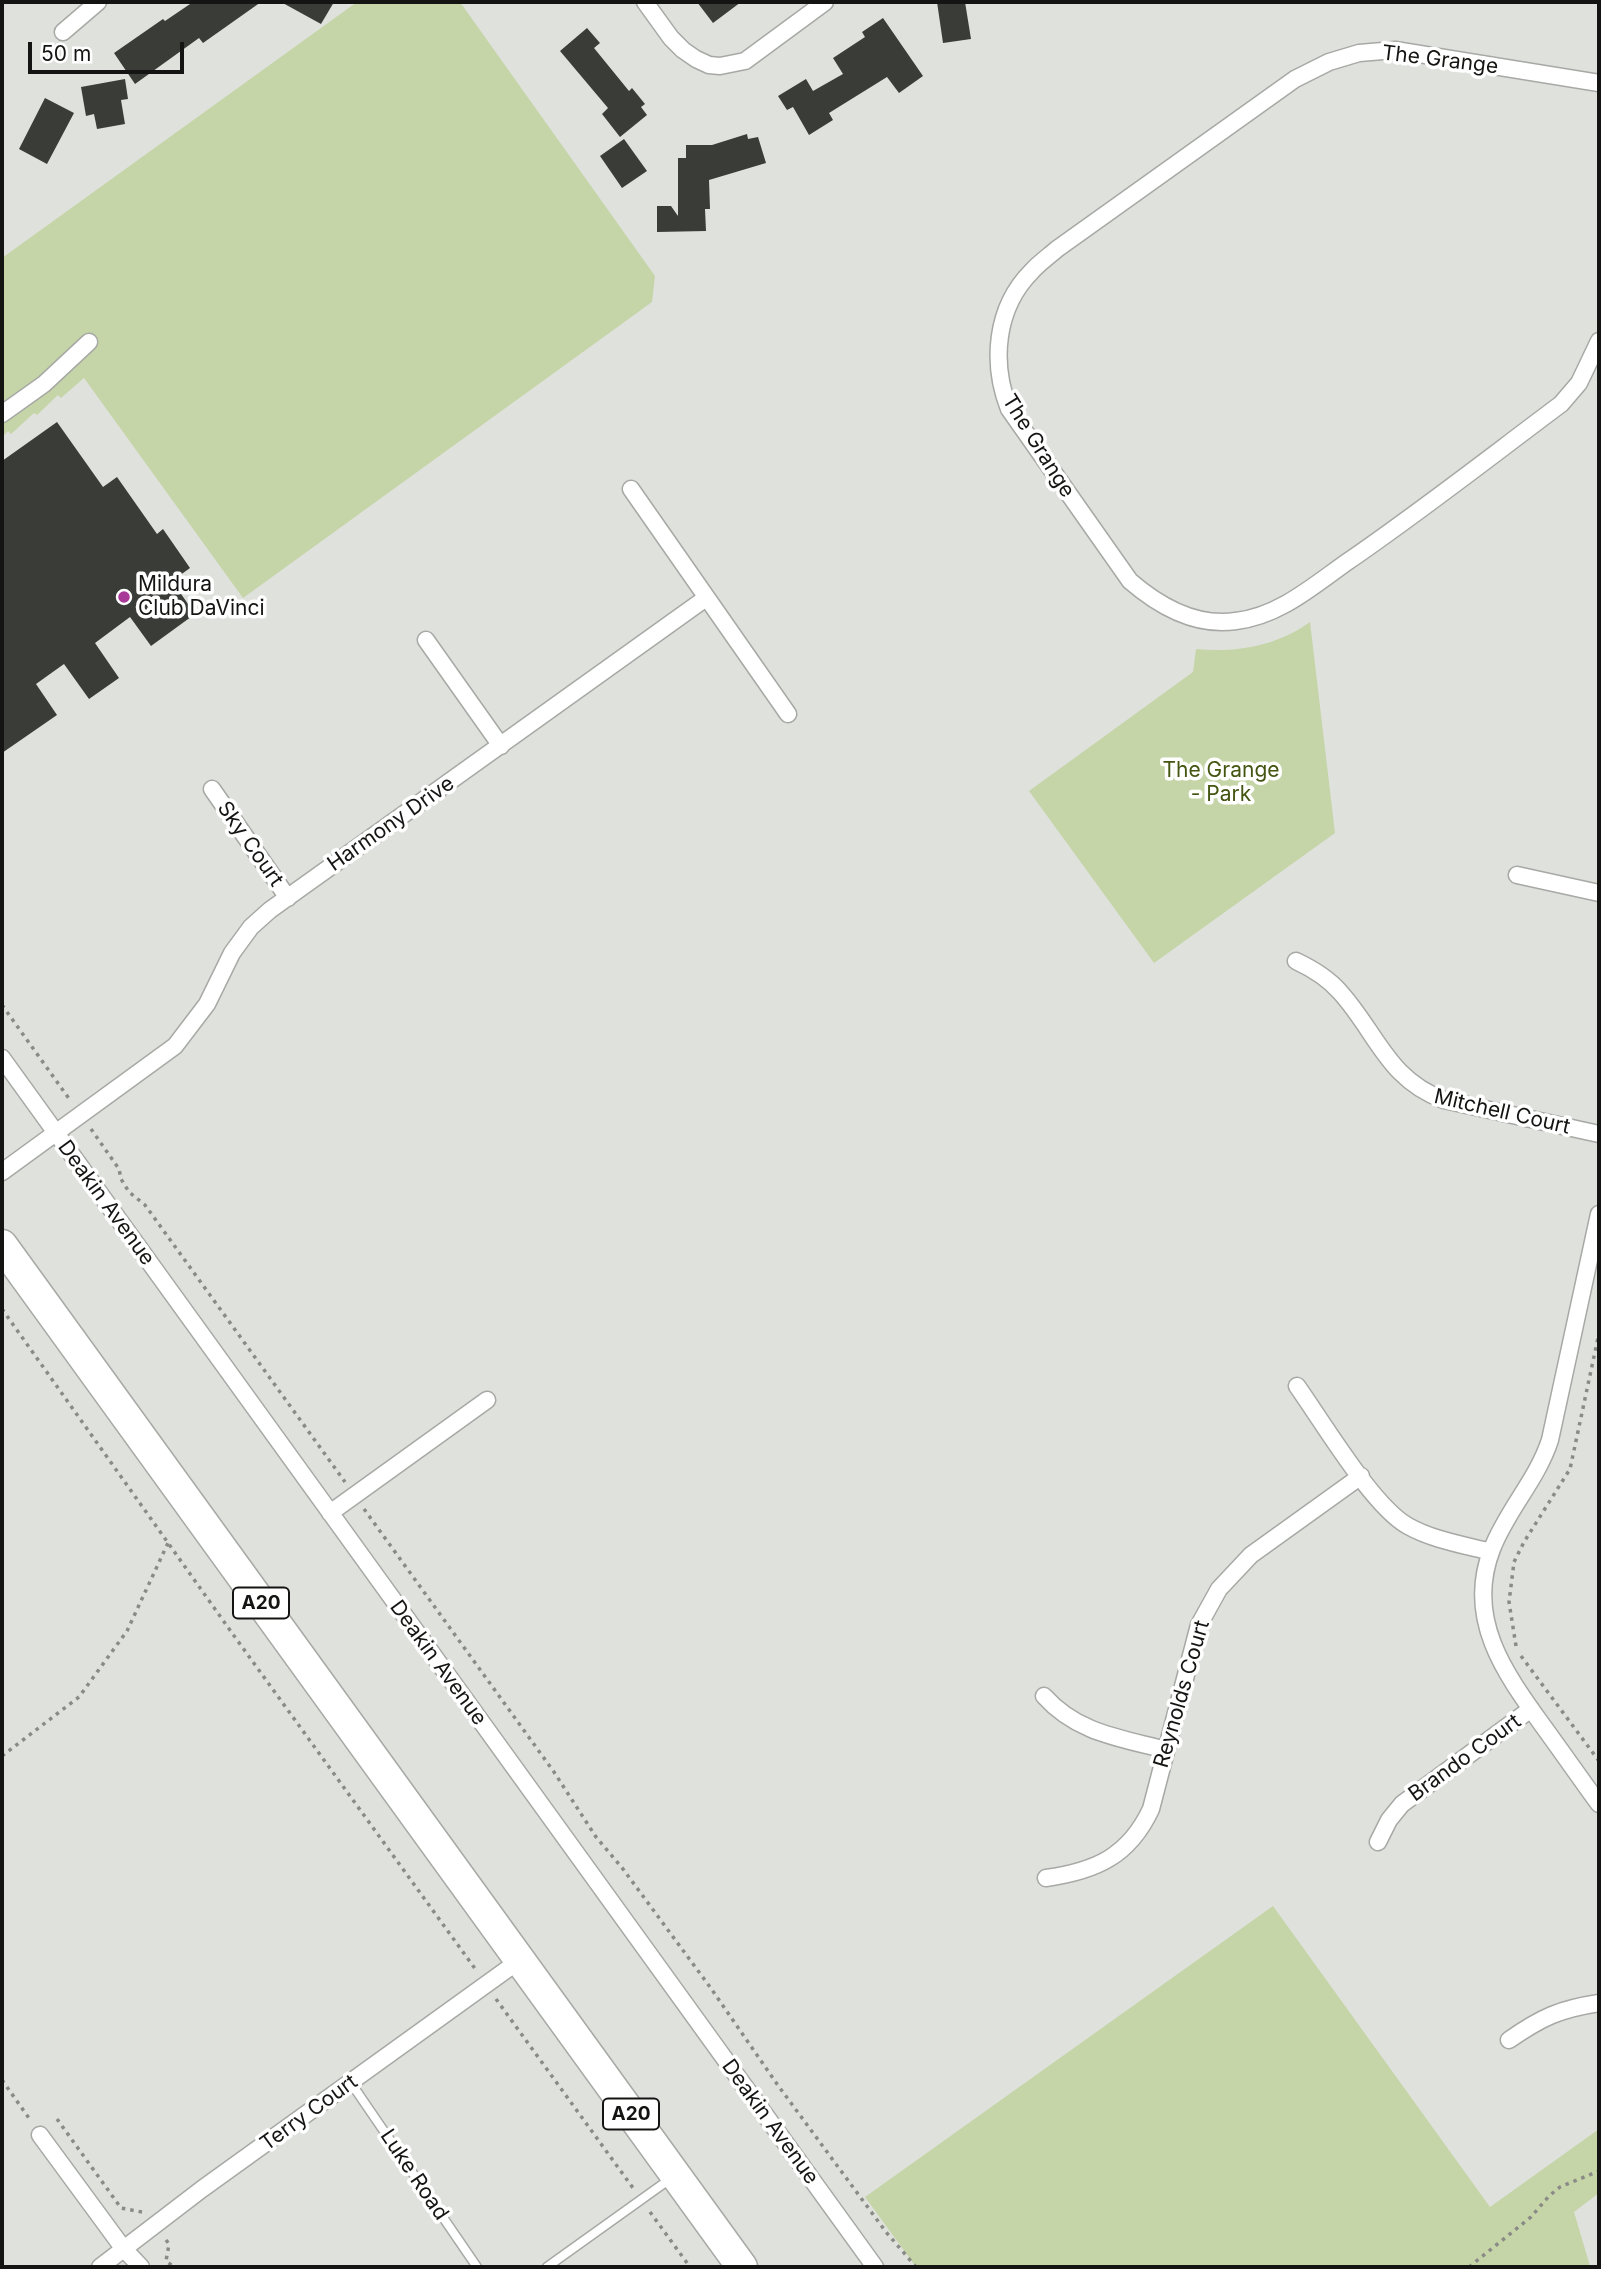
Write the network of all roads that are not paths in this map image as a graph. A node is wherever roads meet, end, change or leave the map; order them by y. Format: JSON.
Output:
{"nodes":[{"id":1,"x":98,"y":2,"type":"edge"},
{"id":2,"x":645,"y":2,"type":"edge"},
{"id":3,"x":825,"y":2,"type":"edge"},
{"id":4,"x":63,"y":32,"type":"dead end"},
{"id":5,"x":1599,"y":83,"type":"edge"},
{"id":6,"x":1599,"y":341,"type":"edge"},
{"id":7,"x":89,"y":342,"type":"dead end"},
{"id":8,"x":2,"y":414,"type":"edge"},
{"id":9,"x":631,"y":489,"type":"dead end"},
{"id":10,"x":706,"y":598,"type":"junction"},
{"id":11,"x":426,"y":639,"type":"dead end"},
{"id":12,"x":788,"y":713,"type":"dead end"},
{"id":13,"x":501,"y":746,"type":"junction"},
{"id":14,"x":212,"y":789,"type":"dead end"},
{"id":15,"x":1517,"y":875,"type":"dead end"},
{"id":16,"x":1599,"y":893,"type":"edge"},
{"id":17,"x":288,"y":898,"type":"junction"},
{"id":18,"x":1296,"y":961,"type":"dead end"},
{"id":19,"x":2,"y":1058,"type":"edge"},
{"id":20,"x":55,"y":1133,"type":"junction"},
{"id":21,"x":1599,"y":1134,"type":"edge"},
{"id":22,"x":2,"y":1172,"type":"edge"},
{"id":23,"x":1599,"y":1214,"type":"edge"},
{"id":24,"x":2,"y":1245,"type":"edge"},
{"id":25,"x":1595,"y":1251,"type":"edge"},
{"id":26,"x":1297,"y":1386,"type":"dead end"},
{"id":27,"x":487,"y":1400,"type":"dead end"},
{"id":28,"x":1361,"y":1476,"type":"junction"},
{"id":29,"x":330,"y":1513,"type":"junction"},
{"id":30,"x":1491,"y":1552,"type":"junction"},
{"id":31,"x":1044,"y":1696,"type":"dead end"},
{"id":32,"x":1531,"y":1709,"type":"junction"},
{"id":33,"x":1166,"y":1750,"type":"junction"},
{"id":34,"x":1599,"y":1804,"type":"edge"},
{"id":35,"x":1378,"y":1842,"type":"dead end"},
{"id":36,"x":1046,"y":1878,"type":"dead end"},
{"id":37,"x":520,"y":1961,"type":"junction"},
{"id":38,"x":1599,"y":2003,"type":"edge"},
{"id":39,"x":1509,"y":2040,"type":"dead end"},
{"id":40,"x":351,"y":2083,"type":"junction"},
{"id":41,"x":40,"y":2135,"type":"road end"},
{"id":42,"x":675,"y":2175,"type":"junction"},
{"id":43,"x":123,"y":2248,"type":"junction"},
{"id":44,"x":100,"y":2267,"type":"edge"},
{"id":45,"x":141,"y":2267,"type":"edge"},
{"id":46,"x":477,"y":2267,"type":"edge"},
{"id":47,"x":547,"y":2267,"type":"edge"},
{"id":48,"x":742,"y":2267,"type":"edge"},
{"id":49,"x":875,"y":2267,"type":"edge"}],
"edges":[{"from":1,"to":4,"type":"street"},
{"from":2,"to":3,"type":"street"},
{"from":5,"to":6,"type":"street","name":"The Grange"},
{"from":7,"to":8,"type":"street"},
{"from":9,"to":10,"type":"street"},
{"from":10,"to":12,"type":"street"},
{"from":10,"to":13,"type":"street","name":"Harmony Drive"},
{"from":11,"to":13,"type":"street"},
{"from":13,"to":17,"type":"street","name":"Harmony Drive"},
{"from":14,"to":17,"type":"street","name":"Sky Court"},
{"from":15,"to":16,"type":"street"},
{"from":17,"to":20,"type":"street","name":"Harmony Drive"},
{"from":18,"to":21,"type":"street","name":"Mitchell Court"},
{"from":19,"to":20,"type":"street","name":"Deakin Avenue"},
{"from":20,"to":22,"type":"street","name":"Harmony Drive"},
{"from":20,"to":29,"type":"street","name":"Deakin Avenue"},
{"from":23,"to":25,"type":"street"},
{"from":24,"to":37,"type":"highway","number":"A20"},
{"from":25,"to":30,"type":"street"},
{"from":26,"to":28,"type":"street"},
{"from":27,"to":29,"type":"street"},
{"from":28,"to":30,"type":"street"},
{"from":28,"to":33,"type":"street","name":"Reynolds Court"},
{"from":29,"to":49,"type":"street","name":"Deakin Avenue"},
{"from":30,"to":32,"type":"street"},
{"from":31,"to":33,"type":"street"},
{"from":32,"to":34,"type":"street"},
{"from":32,"to":35,"type":"street","name":"Brando Court"},
{"from":33,"to":36,"type":"street","name":"Reynolds Court"},
{"from":37,"to":40,"type":"street","name":"Terry Court"},
{"from":37,"to":42,"type":"highway","number":"A20"},
{"from":38,"to":39,"type":"street"},
{"from":40,"to":43,"type":"street","name":"Terry Court"},
{"from":40,"to":46,"type":"lane","name":"Luke Road"},
{"from":41,"to":43,"type":"street"},
{"from":42,"to":47,"type":"lane"},
{"from":42,"to":48,"type":"highway","number":"A20"},
{"from":43,"to":44,"type":"street","name":"Terry Court"},
{"from":43,"to":45,"type":"street"}]}
